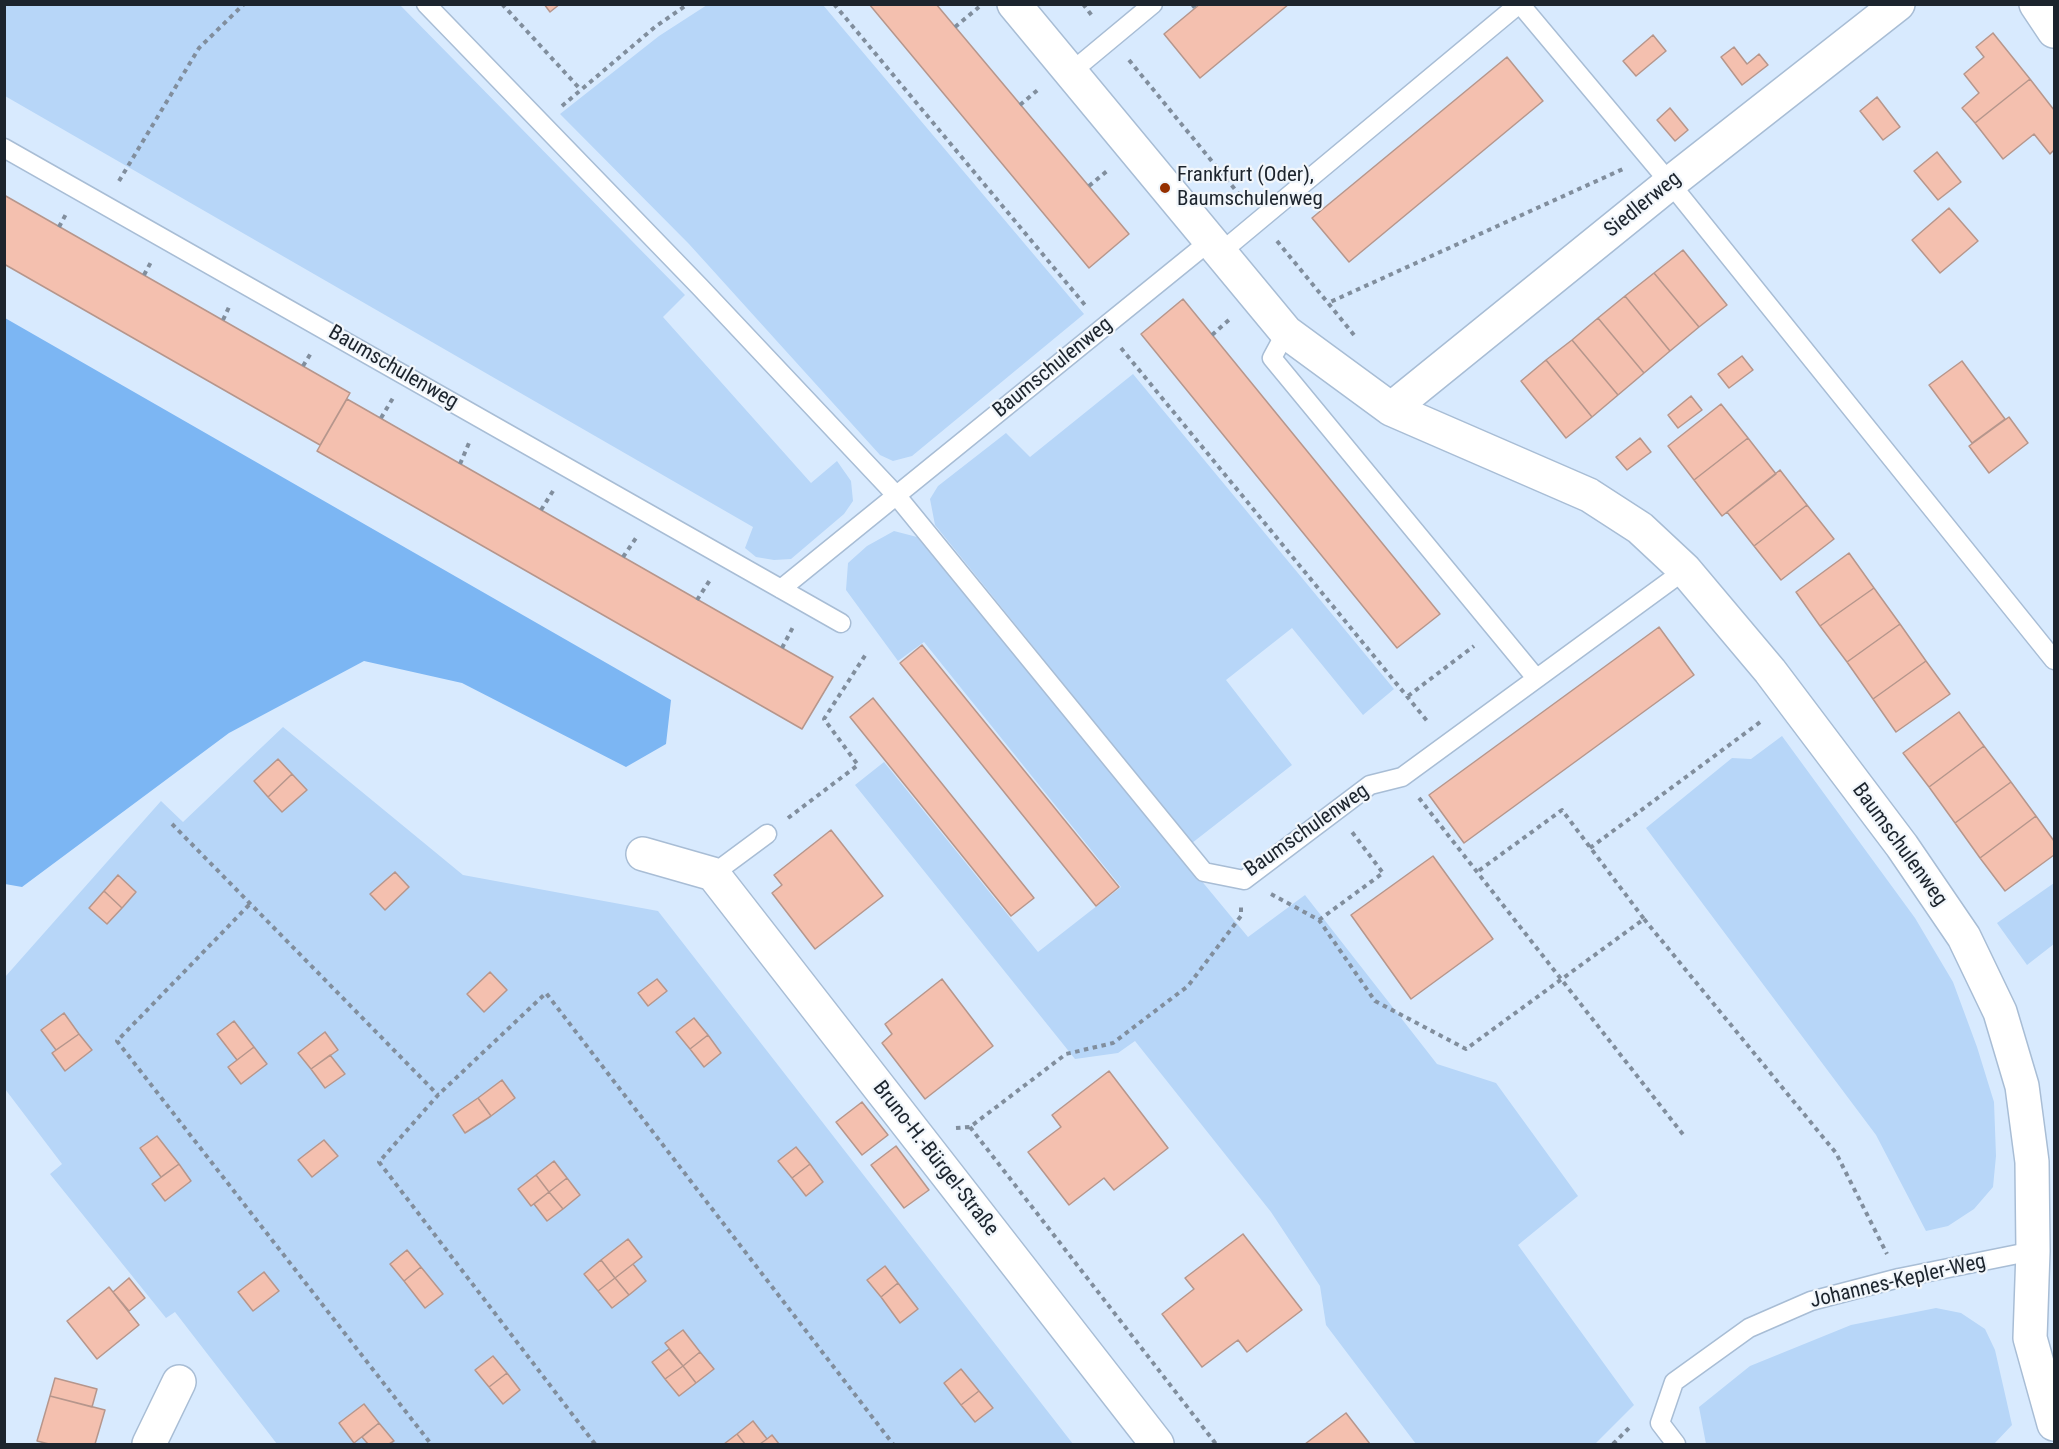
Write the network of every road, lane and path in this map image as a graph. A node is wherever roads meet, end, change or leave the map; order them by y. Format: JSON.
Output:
{"nodes":[{"id":1,"x":244,"y":4,"type":"edge"},
{"id":2,"x":426,"y":4,"type":"edge"},
{"id":3,"x":502,"y":4,"type":"edge"},
{"id":4,"x":688,"y":4,"type":"edge"},
{"id":5,"x":834,"y":4,"type":"edge"},
{"id":6,"x":982,"y":4,"type":"edge"},
{"id":7,"x":1014,"y":4,"type":"edge"},
{"id":8,"x":1083,"y":4,"type":"edge"},
{"id":9,"x":1153,"y":4,"type":"edge"},
{"id":10,"x":1520,"y":4,"type":"edge"},
{"id":11,"x":1898,"y":4,"type":"edge"},
{"id":12,"x":2036,"y":4,"type":"edge"},
{"id":13,"x":955,"y":27,"type":"dead end"},
{"id":14,"x":2055,"y":30,"type":"edge"},
{"id":15,"x":1111,"y":39,"type":"junction"},
{"id":16,"x":1070,"y":73,"type":"junction"},
{"id":17,"x":581,"y":90,"type":"junction"},
{"id":18,"x":542,"y":123,"type":"junction"},
{"id":19,"x":4,"y":148,"type":"edge"},
{"id":20,"x":1648,"y":157,"type":"junction"},
{"id":21,"x":1670,"y":183,"type":"junction"},
{"id":22,"x":105,"y":204,"type":"junction"},
{"id":23,"x":1260,"y":220,"type":"junction"},
{"id":24,"x":1215,"y":247,"type":"junction"},
{"id":25,"x":1328,"y":303,"type":"junction"},
{"id":26,"x":1103,"y":327,"type":"junction"},
{"id":27,"x":1286,"y":332,"type":"junction"},
{"id":28,"x":1355,"y":337,"type":"dead end"},
{"id":29,"x":1391,"y":409,"type":"junction"},
{"id":30,"x":896,"y":495,"type":"junction"},
{"id":31,"x":1685,"y":570,"type":"junction"},
{"id":32,"x":781,"y":589,"type":"junction"},
{"id":33,"x":841,"y":623,"type":"dead end"},
{"id":34,"x":1496,"y":629,"type":"junction"},
{"id":35,"x":866,"y":654,"type":"dead end"},
{"id":36,"x":2055,"y":660,"type":"edge"},
{"id":37,"x":1536,"y":678,"type":"junction"},
{"id":38,"x":1408,"y":696,"type":"junction"},
{"id":39,"x":1792,"y":699,"type":"junction"},
{"id":40,"x":1445,"y":744,"type":"junction"},
{"id":41,"x":1402,"y":777,"type":"junction"},
{"id":42,"x":1336,"y":811,"type":"junction"},
{"id":43,"x":172,"y":824,"type":"dead end"},
{"id":44,"x":767,"y":834,"type":"joint"},
{"id":45,"x":1590,"y":848,"type":"junction"},
{"id":46,"x":643,"y":854,"type":"dead end"},
{"id":47,"x":1477,"y":872,"type":"junction"},
{"id":48,"x":713,"y":874,"type":"junction"},
{"id":49,"x":1244,"y":880,"type":"junction"},
{"id":50,"x":249,"y":905,"type":"junction"},
{"id":51,"x":1241,"y":916,"type":"dead end"},
{"id":52,"x":1644,"y":919,"type":"junction"},
{"id":53,"x":1319,"y":920,"type":"junction"},
{"id":54,"x":1561,"y":980,"type":"junction"},
{"id":55,"x":438,"y":1095,"type":"junction"},
{"id":56,"x":970,"y":1127,"type":"junction"},
{"id":57,"x":913,"y":1131,"type":"junction"},
{"id":58,"x":1685,"y":1137,"type":"dead end"},
{"id":59,"x":2043,"y":1157,"type":"edge"},
{"id":60,"x":2033,"y":1251,"type":"junction"},
{"id":61,"x":1899,"y":1278,"type":"junction"},
{"id":62,"x":179,"y":1382,"type":"dead end"},
{"id":63,"x":2055,"y":1424,"type":"edge"},
{"id":64,"x":149,"y":1444,"type":"edge"},
{"id":65,"x":431,"y":1444,"type":"edge"},
{"id":66,"x":595,"y":1444,"type":"edge"},
{"id":67,"x":893,"y":1444,"type":"edge"},
{"id":68,"x":1157,"y":1444,"type":"edge"},
{"id":69,"x":1216,"y":1444,"type":"edge"},
{"id":70,"x":1676,"y":1444,"type":"edge"}],
"edges":[{"from":1,"to":22,"type":"path"},
{"from":2,"to":18,"type":"lane","name":"Baumschulenweg"},
{"from":3,"to":17,"type":"path"},
{"from":4,"to":17,"type":"path"},
{"from":5,"to":26,"type":"path"},
{"from":6,"to":13,"type":"path"},
{"from":7,"to":16,"type":"street","name":"Baumschulenweg"},
{"from":8,"to":15,"type":"path"},
{"from":9,"to":15,"type":"lane"},
{"from":10,"to":20,"type":"lane"},
{"from":10,"to":23,"type":"lane","name":"Baumschulenweg"},
{"from":11,"to":21,"type":"street","name":"Siedlerweg"},
{"from":12,"to":14,"type":"street"},
{"from":15,"to":16,"type":"lane"},
{"from":15,"to":23,"type":"path"},
{"from":16,"to":24,"type":"street","name":"Baumschulenweg"},
{"from":17,"to":18,"type":"path"},
{"from":18,"to":30,"type":"lane","name":"Baumschulenweg"},
{"from":19,"to":22,"type":"lane","name":"Baumschulenweg"},
{"from":20,"to":21,"type":"lane"},
{"from":20,"to":25,"type":"path"},
{"from":21,"to":29,"type":"street","name":"Siedlerweg"},
{"from":21,"to":36,"type":"lane"},
{"from":22,"to":32,"type":"lane","name":"Baumschulenweg"},
{"from":23,"to":24,"type":"lane","name":"Baumschulenweg"},
{"from":23,"to":25,"type":"path"},
{"from":24,"to":26,"type":"lane","name":"Baumschulenweg"},
{"from":24,"to":27,"type":"street","name":"Baumschulenweg"},
{"from":25,"to":28,"type":"path"},
{"from":26,"to":30,"type":"lane","name":"Baumschulenweg"},
{"from":26,"to":38,"type":"path"},
{"from":27,"to":29,"type":"street","name":"Baumschulenweg"},
{"from":27,"to":34,"type":"lane"},
{"from":29,"to":31,"type":"street","name":"Baumschulenweg"},
{"from":30,"to":32,"type":"lane","name":"Baumschulenweg"},
{"from":30,"to":49,"type":"lane","name":"Baumschulenweg"},
{"from":31,"to":37,"type":"lane","name":"Baumschulenweg"},
{"from":31,"to":39,"type":"street","name":"Baumschulenweg"},
{"from":32,"to":33,"type":"lane","name":"Baumschulenweg"},
{"from":34,"to":37,"type":"lane"},
{"from":34,"to":38,"type":"path"},
{"from":35,"to":44,"type":"path"},
{"from":37,"to":40,"type":"lane","name":"Baumschulenweg"},
{"from":38,"to":40,"type":"path"},
{"from":39,"to":45,"type":"path"},
{"from":39,"to":59,"type":"street","name":"Baumschulenweg"},
{"from":40,"to":41,"type":"lane","name":"Baumschulenweg"},
{"from":41,"to":42,"type":"lane","name":"Baumschulenweg"},
{"from":41,"to":47,"type":"path"},
{"from":42,"to":49,"type":"lane","name":"Baumschulenweg"},
{"from":42,"to":53,"type":"path"},
{"from":43,"to":50,"type":"path"},
{"from":44,"to":48,"type":"lane"},
{"from":45,"to":47,"type":"path"},
{"from":45,"to":52,"type":"path"},
{"from":46,"to":48,"type":"street"},
{"from":47,"to":54,"type":"path"},
{"from":48,"to":57,"type":"street","name":"Bruno-H.-Bürgel-Straße"},
{"from":49,"to":53,"type":"path"},
{"from":50,"to":55,"type":"path"},
{"from":50,"to":65,"type":"path"},
{"from":51,"to":56,"type":"path"},
{"from":52,"to":54,"type":"path"},
{"from":52,"to":61,"type":"path"},
{"from":53,"to":54,"type":"path"},
{"from":54,"to":58,"type":"path"},
{"from":55,"to":66,"type":"path"},
{"from":55,"to":67,"type":"path"},
{"from":56,"to":57,"type":"path"},
{"from":56,"to":69,"type":"path"},
{"from":57,"to":68,"type":"street","name":"Bruno-H.-Bürgel-Straße"},
{"from":59,"to":60,"type":"street","name":"Baumschulenweg"},
{"from":60,"to":61,"type":"lane","name":"Johannes-Kepler-Weg"},
{"from":60,"to":63,"type":"street","name":"Baumschulenweg"},
{"from":61,"to":70,"type":"lane","name":"Johannes-Kepler-Weg"},
{"from":62,"to":64,"type":"street"}]}
